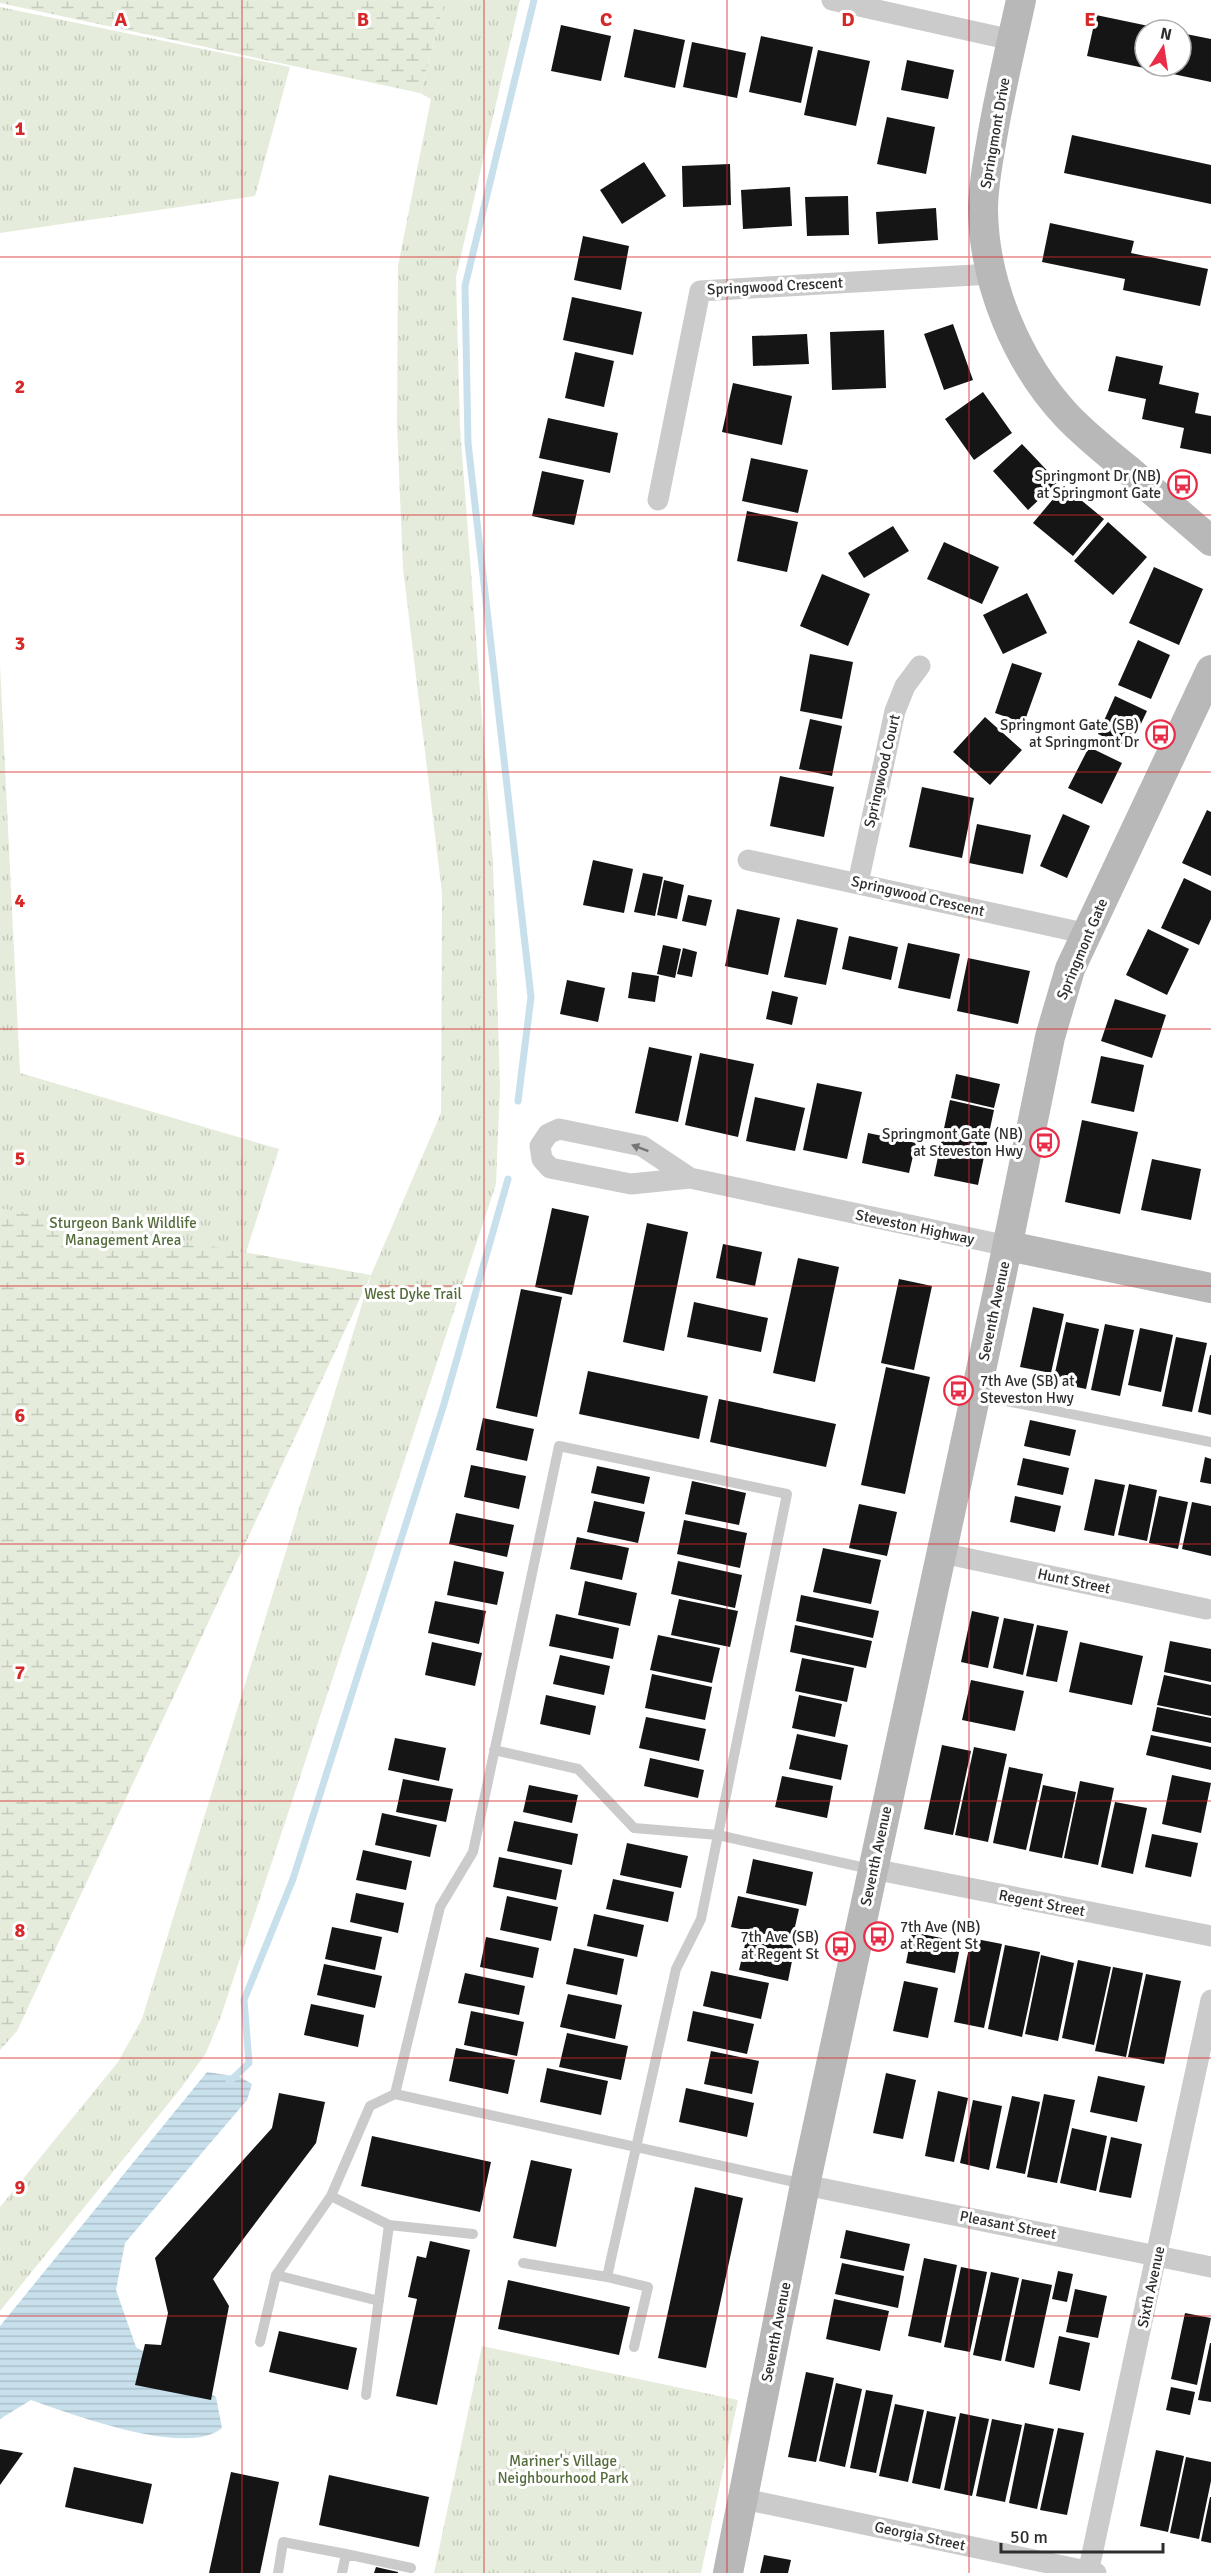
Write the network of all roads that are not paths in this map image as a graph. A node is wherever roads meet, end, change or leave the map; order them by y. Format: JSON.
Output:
{"nodes":[{"id":1,"x":832,"y":0,"type":"edge"},
{"id":2,"x":1022,"y":0,"type":"edge"},
{"id":3,"x":1012,"y":40,"type":"junction"},
{"id":4,"x":992,"y":274,"type":"junction"},
{"id":5,"x":658,"y":500,"type":"dead end"},
{"id":6,"x":1211,"y":541,"type":"edge"},
{"id":7,"x":920,"y":666,"type":"dead end"},
{"id":8,"x":1211,"y":670,"type":"edge"},
{"id":9,"x":748,"y":860,"type":"dead end"},
{"id":10,"x":858,"y":883,"type":"junction"},
{"id":11,"x":1088,"y":934,"type":"junction"},
{"id":12,"x":690,"y":1178,"type":"junction"},
{"id":13,"x":1008,"y":1246,"type":"junction"},
{"id":14,"x":1211,"y":1288,"type":"edge"},
{"id":15,"x":976,"y":1395,"type":"junction"},
{"id":16,"x":1211,"y":1443,"type":"edge"},
{"id":17,"x":942,"y":1553,"type":"junction"},
{"id":18,"x":1206,"y":1609,"type":"dead end"},
{"id":19,"x":494,"y":1750,"type":"junction"},
{"id":20,"x":718,"y":1835,"type":"junction"},
{"id":21,"x":873,"y":1869,"type":"junction"},
{"id":22,"x":1211,"y":1936,"type":"edge"},
{"id":23,"x":1211,"y":2000,"type":"edge"},
{"id":24,"x":395,"y":2094,"type":"junction"},
{"id":25,"x":636,"y":2147,"type":"junction"},
{"id":26,"x":805,"y":2185,"type":"junction"},
{"id":27,"x":331,"y":2196,"type":"junction"},
{"id":28,"x":389,"y":2225,"type":"junction"},
{"id":29,"x":473,"y":2234,"type":"dead end"},
{"id":30,"x":1157,"y":2255,"type":"junction"},
{"id":31,"x":523,"y":2263,"type":"dead end"},
{"id":32,"x":1211,"y":2267,"type":"edge"},
{"id":33,"x":276,"y":2275,"type":"junction"},
{"id":34,"x":607,"y":2277,"type":"junction"},
{"id":35,"x":379,"y":2301,"type":"junction"},
{"id":36,"x":260,"y":2342,"type":"dead end"},
{"id":37,"x":634,"y":2347,"type":"dead end"},
{"id":38,"x":366,"y":2395,"type":"dead end"},
{"id":39,"x":744,"y":2499,"type":"junction"},
{"id":40,"x":346,"y":2554,"type":"junction"},
{"id":41,"x":411,"y":2568,"type":"dead end"},
{"id":42,"x":1091,"y":2572,"type":"edge"},
{"id":43,"x":278,"y":2573,"type":"edge"},
{"id":44,"x":342,"y":2573,"type":"edge"},
{"id":45,"x":728,"y":2573,"type":"edge"}],
"edges":[{"from":1,"to":3,"type":"street"},
{"from":2,"to":3,"type":"street","name":"Springmont Drive"},
{"from":3,"to":4,"type":"street","name":"Springmont Drive"},
{"from":4,"to":5,"type":"street","name":"Springwood Crescent"},
{"from":4,"to":6,"type":"street","name":"Springmont Drive"},
{"from":7,"to":10,"type":"street","name":"Springwood Court"},
{"from":8,"to":11,"type":"street","name":"Springmont Gate"},
{"from":9,"to":10,"type":"street","name":"Springwood Crescent"},
{"from":10,"to":11,"type":"street","name":"Springwood Crescent"},
{"from":11,"to":13,"type":"street","name":"Springmont Gate"},
{"from":12,"to":12,"type":"street","name":"Steveston Highway","one_way":true},
{"from":12,"to":13,"type":"street","name":"Steveston Highway"},
{"from":13,"to":14,"type":"street","name":"Steveston Highway"},
{"from":13,"to":15,"type":"street","name":"Seventh Avenue"},
{"from":15,"to":16,"type":"lane"},
{"from":15,"to":17,"type":"street","name":"Seventh Avenue"},
{"from":17,"to":18,"type":"street","name":"Hunt Street"},
{"from":17,"to":21,"type":"street","name":"Seventh Avenue"},
{"from":19,"to":20,"type":"lane"},
{"from":19,"to":20,"type":"lane"},
{"from":19,"to":24,"type":"lane"},
{"from":20,"to":21,"type":"lane"},
{"from":20,"to":25,"type":"lane"},
{"from":21,"to":22,"type":"street","name":"Regent Street"},
{"from":21,"to":26,"type":"street","name":"Seventh Avenue"},
{"from":23,"to":30,"type":"street","name":"Sixth Avenue"},
{"from":24,"to":25,"type":"lane"},
{"from":24,"to":27,"type":"lane"},
{"from":25,"to":26,"type":"lane"},
{"from":25,"to":34,"type":"lane"},
{"from":26,"to":30,"type":"street","name":"Pleasant Street"},
{"from":26,"to":39,"type":"street","name":"Seventh Avenue"},
{"from":27,"to":28,"type":"lane"},
{"from":27,"to":33,"type":"lane"},
{"from":28,"to":29,"type":"lane"},
{"from":28,"to":35,"type":"lane"},
{"from":30,"to":32,"type":"street","name":"Pleasant Street"},
{"from":30,"to":42,"type":"street","name":"Sixth Avenue"},
{"from":31,"to":34,"type":"lane"},
{"from":33,"to":35,"type":"lane"},
{"from":33,"to":36,"type":"lane"},
{"from":34,"to":37,"type":"lane"},
{"from":35,"to":38,"type":"lane"},
{"from":39,"to":42,"type":"street","name":"Georgia Street"},
{"from":39,"to":45,"type":"street","name":"Seventh Avenue"},
{"from":40,"to":41,"type":"lane"},
{"from":40,"to":43,"type":"lane"},
{"from":40,"to":44,"type":"lane"}]}
